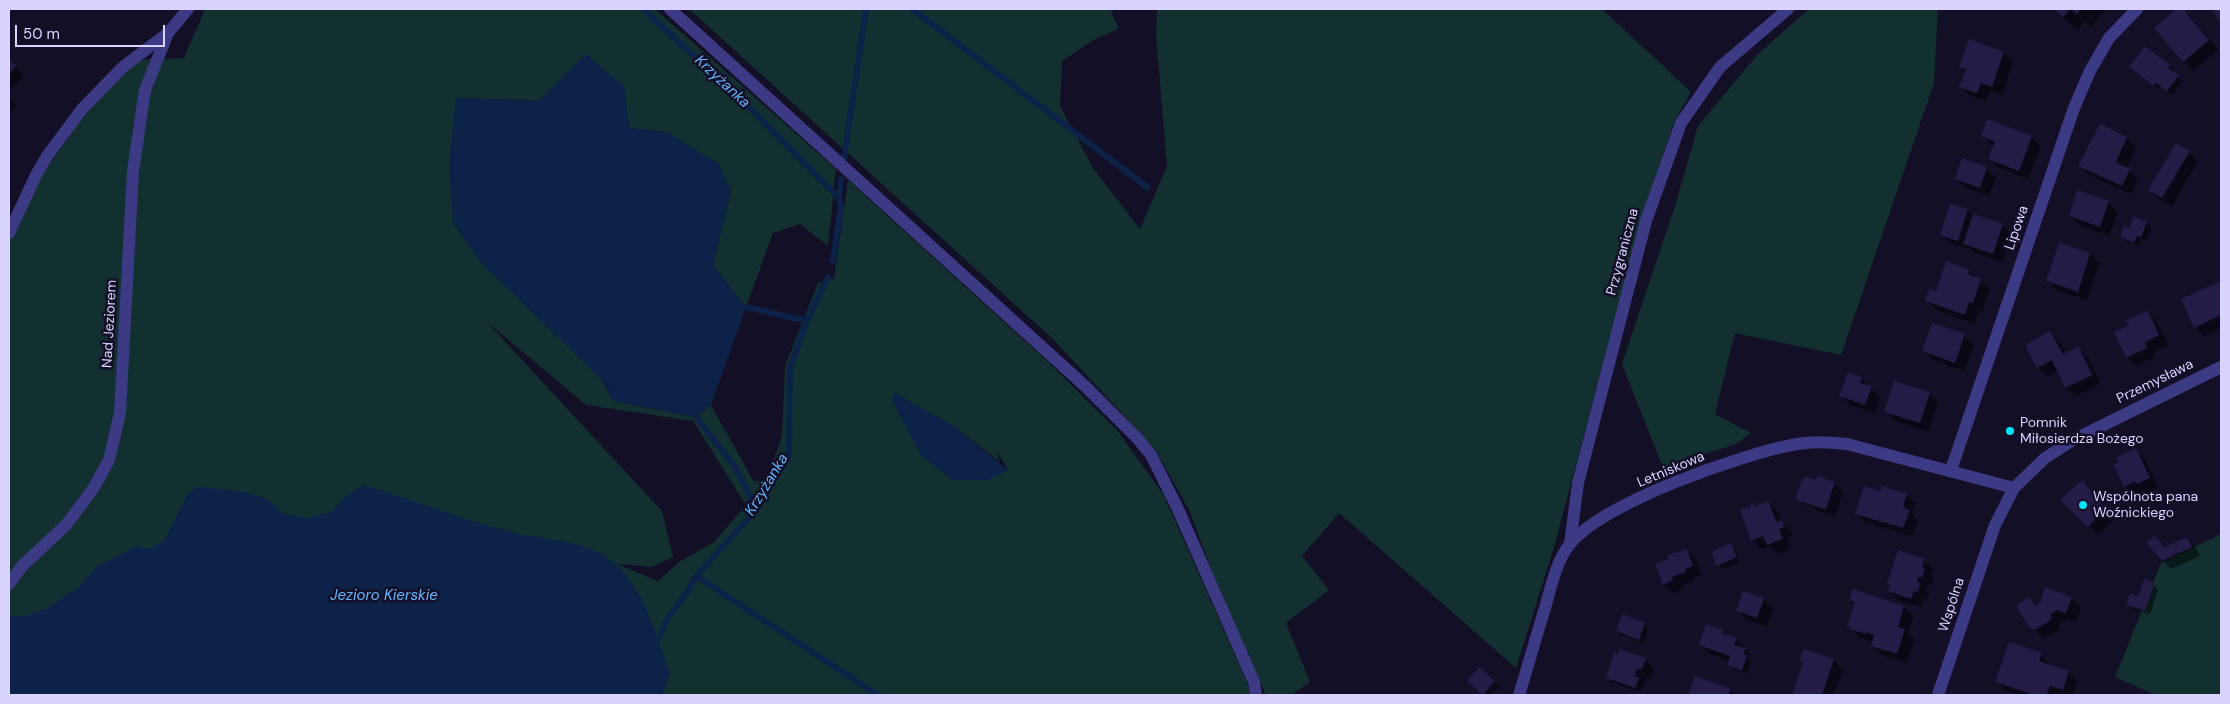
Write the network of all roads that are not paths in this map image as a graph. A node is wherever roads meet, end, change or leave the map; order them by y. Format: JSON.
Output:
{"nodes":[{"id":1,"x":188,"y":9,"type":"edge"},
{"id":2,"x":670,"y":9,"type":"edge"},
{"id":3,"x":1788,"y":9,"type":"edge"},
{"id":4,"x":2137,"y":9,"type":"edge"},
{"id":5,"x":168,"y":32,"type":"junction"},
{"id":6,"x":9,"y":234,"type":"edge"},
{"id":7,"x":2221,"y":367,"type":"edge"},
{"id":8,"x":1951,"y":470,"type":"junction"},
{"id":9,"x":2014,"y":488,"type":"junction"},
{"id":10,"x":1995,"y":525,"type":"joint"},
{"id":11,"x":1570,"y":544,"type":"junction"},
{"id":12,"x":9,"y":584,"type":"edge"},
{"id":13,"x":1256,"y":695,"type":"edge"},
{"id":14,"x":1519,"y":695,"type":"edge"},
{"id":15,"x":1938,"y":695,"type":"edge"}],
"edges":[{"from":1,"to":5,"type":"street"},
{"from":2,"to":13,"type":"street"},
{"from":3,"to":11,"type":"street","name":"Przygraniczna"},
{"from":4,"to":8,"type":"street","name":"Lipowa"},
{"from":5,"to":6,"type":"street"},
{"from":5,"to":12,"type":"street","name":"Nad Jeziorem"},
{"from":7,"to":9,"type":"street","name":"Przemysława"},
{"from":8,"to":9,"type":"street","name":"Letniskowa"},
{"from":8,"to":11,"type":"street","name":"Letniskowa"},
{"from":9,"to":10,"type":"street","name":"Przemysława"},
{"from":10,"to":15,"type":"street","name":"Wspólna"},
{"from":11,"to":14,"type":"street","name":"Letniskowa"}]}
